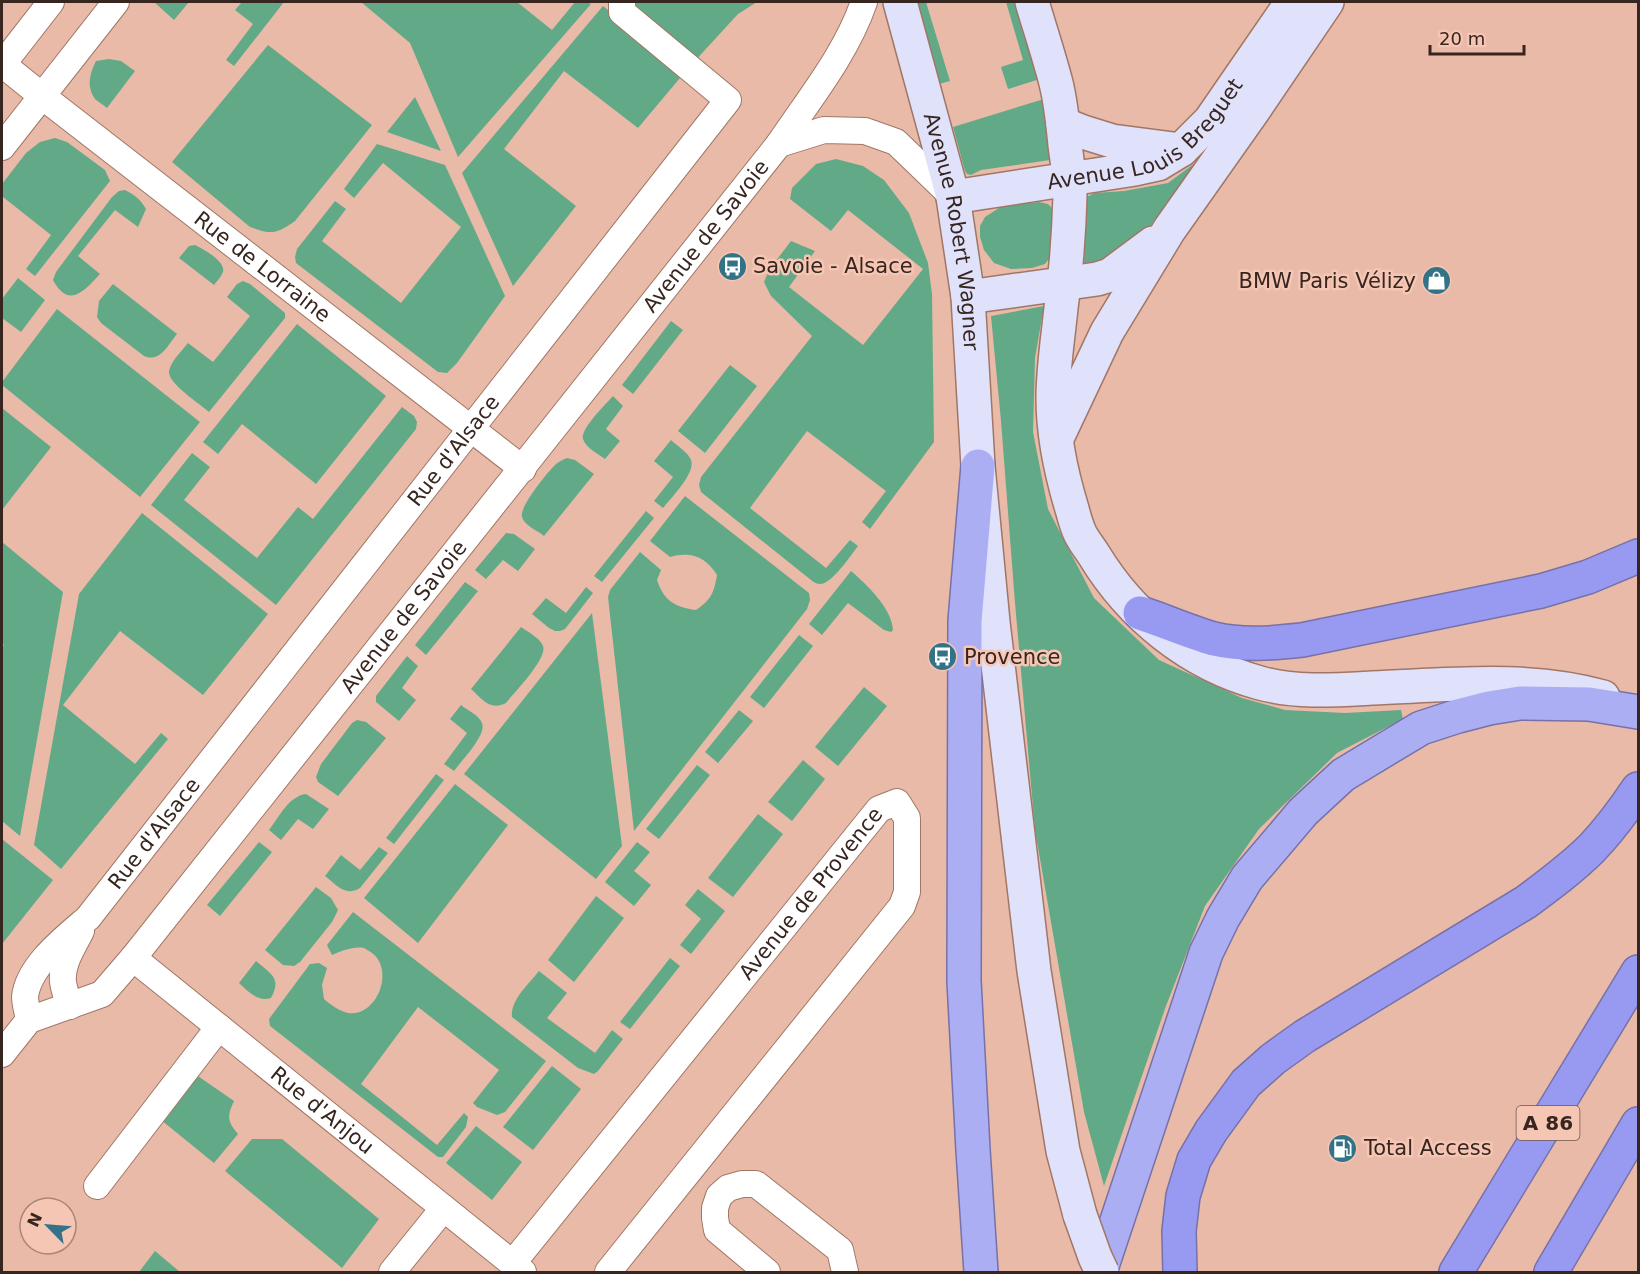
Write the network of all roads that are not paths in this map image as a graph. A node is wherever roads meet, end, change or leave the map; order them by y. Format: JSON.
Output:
{"nodes":[{"id":1,"x":51,"y":2,"type":"edge"},
{"id":2,"x":116,"y":2,"type":"edge"},
{"id":3,"x":622,"y":2,"type":"edge"},
{"id":4,"x":864,"y":2,"type":"edge"},
{"id":5,"x":900,"y":2,"type":"edge"},
{"id":6,"x":1032,"y":2,"type":"edge"},
{"id":7,"x":1292,"y":2,"type":"edge"},
{"id":8,"x":1327,"y":2,"type":"edge"},
{"id":9,"x":2,"y":64,"type":"edge"},
{"id":10,"x":42,"y":96,"type":"junction"},
{"id":11,"x":1063,"y":124,"type":"junction"},
{"id":12,"x":779,"y":144,"type":"junction"},
{"id":13,"x":2,"y":147,"type":"edge"},
{"id":14,"x":1181,"y":150,"type":"junction"},
{"id":15,"x":1069,"y":179,"type":"junction"},
{"id":16,"x":953,"y":197,"type":"junction"},
{"id":17,"x":1169,"y":230,"type":"junction"},
{"id":18,"x":1064,"y":284,"type":"junction"},
{"id":19,"x":968,"y":297,"type":"junction"},
{"id":20,"x":471,"y":429,"type":"junction"},
{"id":21,"x":1057,"y":438,"type":"junction"},
{"id":22,"x":978,"y":466,"type":"junction"},
{"id":23,"x":523,"y":469,"type":"junction"},
{"id":24,"x":1638,"y":556,"type":"edge"},
{"id":25,"x":1140,"y":613,"type":"junction"},
{"id":26,"x":1638,"y":711,"type":"edge"},
{"id":27,"x":1638,"y":789,"type":"edge"},
{"id":28,"x":88,"y":918,"type":"junction"},
{"id":29,"x":133,"y":958,"type":"junction"},
{"id":30,"x":1638,"y":972,"type":"edge"},
{"id":31,"x":70,"y":1006,"type":"junction"},
{"id":32,"x":29,"y":1020,"type":"junction"},
{"id":33,"x":219,"y":1027,"type":"junction"},
{"id":34,"x":3,"y":1048,"type":"edge"},
{"id":35,"x":1638,"y":1124,"type":"edge"},
{"id":36,"x":689,"y":1172,"type":"junction"},
{"id":37,"x":97,"y":1186,"type":"dead end"},
{"id":38,"x":719,"y":1196,"type":"junction"},
{"id":39,"x":443,"y":1209,"type":"junction"},
{"id":40,"x":517,"y":1268,"type":"edge"},
{"id":41,"x":392,"y":1272,"type":"edge"},
{"id":42,"x":608,"y":1272,"type":"edge"},
{"id":43,"x":767,"y":1272,"type":"edge"},
{"id":44,"x":844,"y":1272,"type":"edge"},
{"id":45,"x":981,"y":1272,"type":"edge"},
{"id":46,"x":1101,"y":1272,"type":"edge"},
{"id":47,"x":1180,"y":1272,"type":"edge"},
{"id":48,"x":1456,"y":1272,"type":"edge"},
{"id":49,"x":1551,"y":1272,"type":"edge"}],
"edges":[{"from":1,"to":9,"type":"street"},
{"from":2,"to":10,"type":"street"},
{"from":3,"to":20,"type":"street","name":"Rue d'Alsace"},
{"from":4,"to":12,"type":"street","name":"Avenue de Savoie"},
{"from":5,"to":16,"type":"main road","name":"Avenue Robert Wagner"},
{"from":6,"to":11,"type":"main road"},
{"from":7,"to":14,"type":"main road","name":"Avenue Louis Breguet"},
{"from":8,"to":17,"type":"main road","name":"Avenue Louis Breguet"},
{"from":9,"to":10,"type":"street","name":"Rue de Lorraine"},
{"from":10,"to":13,"type":"street"},
{"from":10,"to":20,"type":"street","name":"Rue de Lorraine"},
{"from":11,"to":14,"type":"main road"},
{"from":11,"to":15,"type":"main road"},
{"from":12,"to":16,"type":"street","name":"Avenue de Savoie"},
{"from":12,"to":23,"type":"street","name":"Avenue de Savoie"},
{"from":14,"to":15,"type":"main road","name":"Avenue Louis Breguet"},
{"from":15,"to":16,"type":"main road","name":"Avenue Louis Breguet"},
{"from":15,"to":18,"type":"main road"},
{"from":16,"to":19,"type":"main road","name":"Avenue Robert Wagner"},
{"from":17,"to":18,"type":"main road"},
{"from":17,"to":21,"type":"main road"},
{"from":18,"to":19,"type":"main road"},
{"from":18,"to":21,"type":"main road"},
{"from":19,"to":22,"type":"main road","name":"Avenue Robert Wagner"},
{"from":20,"to":23,"type":"street","name":"Rue de Lorraine"},
{"from":20,"to":28,"type":"street","name":"Rue d'Alsace"},
{"from":21,"to":25,"type":"main road"},
{"from":22,"to":45,"type":"highway"},
{"from":22,"to":46,"type":"main road","name":"Avenue Robert Wagner","bridge":true},
{"from":23,"to":29,"type":"street","name":"Avenue de Savoie"},
{"from":24,"to":25,"type":"highway"},
{"from":25,"to":26,"type":"main road"},
{"from":26,"to":46,"type":"highway"},
{"from":27,"to":47,"type":"highway"},
{"from":28,"to":31,"type":"street","name":"Rue d'Alsace"},
{"from":28,"to":32,"type":"street","name":"Rue d'Alsace"},
{"from":29,"to":31,"type":"street","name":"Avenue de Savoie"},
{"from":29,"to":33,"type":"street","name":"Rue d'Anjou"},
{"from":30,"to":48,"type":"highway","number":"A 86"},
{"from":31,"to":32,"type":"street","name":"Avenue de Savoie"},
{"from":32,"to":34,"type":"street"},
{"from":33,"to":37,"type":"street"},
{"from":33,"to":39,"type":"street","name":"Rue d'Anjou"},
{"from":35,"to":49,"type":"highway"},
{"from":36,"to":38,"type":"street"},
{"from":36,"to":40,"type":"street","name":"Avenue de Provence"},
{"from":36,"to":42,"type":"street","name":"Avenue de Provence"},
{"from":38,"to":43,"type":"street"},
{"from":38,"to":44,"type":"street"},
{"from":39,"to":40,"type":"street","name":"Rue d'Anjou"},
{"from":39,"to":41,"type":"street"}]}
